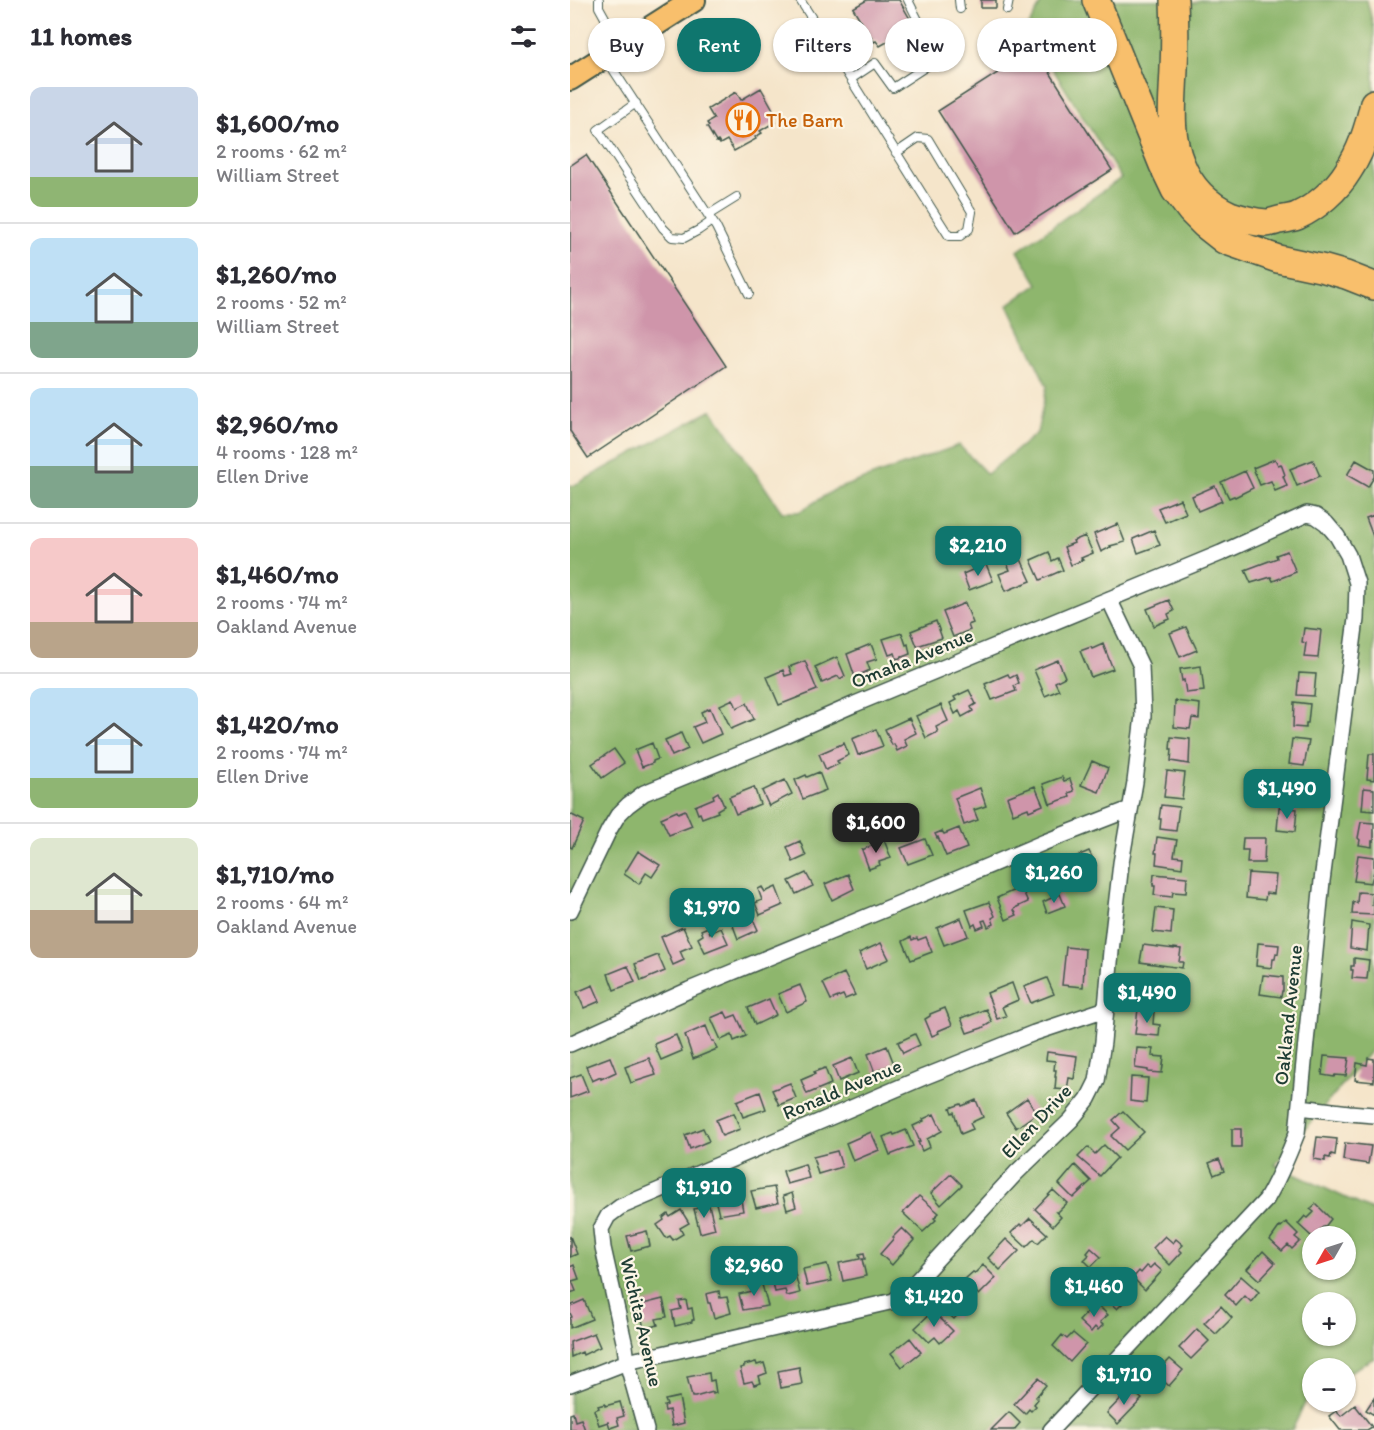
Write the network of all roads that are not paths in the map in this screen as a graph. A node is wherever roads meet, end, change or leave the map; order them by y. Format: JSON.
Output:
{"nodes":[{"id":1,"x":800,"y":0,"type":"edge"},
{"id":2,"x":908,"y":0,"type":"edge"},
{"id":3,"x":959,"y":0,"type":"edge"},
{"id":4,"x":1010,"y":0,"type":"edge"},
{"id":5,"x":1096,"y":0,"type":"edge"},
{"id":6,"x":1174,"y":0,"type":"edge"},
{"id":7,"x":689,"y":1,"type":"edge"},
{"id":8,"x":599,"y":3,"type":"edge"},
{"id":9,"x":960,"y":9,"type":"dead end"},
{"id":10,"x":1007,"y":10,"type":"dead end"},
{"id":11,"x":603,"y":18,"type":"edge"},
{"id":12,"x":663,"y":18,"type":"edge"},
{"id":13,"x":588,"y":67,"type":"edge"},
{"id":14,"x":622,"y":72,"type":"edge"},
{"id":15,"x":570,"y":79,"type":"edge"},
{"id":16,"x":851,"y":79,"type":"junction"},
{"id":17,"x":636,"y":103,"type":"junction"},
{"id":18,"x":1374,"y":103,"type":"edge"},
{"id":19,"x":896,"y":153,"type":"junction"},
{"id":20,"x":736,"y":197,"type":"dead end"},
{"id":21,"x":710,"y":218,"type":"junction"},
{"id":22,"x":1374,"y":286,"type":"edge"},
{"id":23,"x":749,"y":294,"type":"dead end"},
{"id":24,"x":1326,"y":523,"type":"joint"},
{"id":25,"x":1109,"y":599,"type":"junction"},
{"id":26,"x":1130,"y":809,"type":"junction"},
{"id":27,"x":570,"y":911,"type":"edge"},
{"id":28,"x":1106,"y":1009,"type":"junction"},
{"id":29,"x":570,"y":1044,"type":"edge"},
{"id":30,"x":1300,"y":1107,"type":"junction"},
{"id":31,"x":1374,"y":1115,"type":"edge"},
{"id":32,"x":604,"y":1224,"type":"joint"},
{"id":33,"x":627,"y":1362,"type":"junction"},
{"id":34,"x":570,"y":1384,"type":"edge"},
{"id":35,"x":646,"y":1430,"type":"edge"},
{"id":36,"x":1051,"y":1430,"type":"edge"}],
"edges":[{"from":1,"to":16,"type":"lane"},
{"from":2,"to":16,"type":"lane"},
{"from":3,"to":9,"type":"lane"},
{"from":4,"to":10,"type":"lane"},
{"from":5,"to":22,"type":"highway"},
{"from":6,"to":18,"type":"highway"},
{"from":7,"to":12,"type":"main road"},
{"from":8,"to":11,"type":"lane"},
{"from":13,"to":15,"type":"main road"},
{"from":14,"to":17,"type":"lane"},
{"from":16,"to":19,"type":"lane"},
{"from":17,"to":21,"type":"lane"},
{"from":17,"to":21,"type":"lane"},
{"from":19,"to":19,"type":"lane"},
{"from":20,"to":21,"type":"lane"},
{"from":21,"to":23,"type":"lane"},
{"from":24,"to":25,"type":"street","name":"Omaha Avenue"},
{"from":24,"to":30,"type":"street","name":"Oakland Avenue"},
{"from":25,"to":26,"type":"street","name":"Ellen Drive"},
{"from":25,"to":27,"type":"street","name":"Omaha Avenue"},
{"from":26,"to":28,"type":"street","name":"Ellen Drive"},
{"from":26,"to":29,"type":"street"},
{"from":28,"to":32,"type":"street","name":"Ronald Avenue"},
{"from":28,"to":33,"type":"street","name":"Ellen Drive"},
{"from":30,"to":31,"type":"street"},
{"from":30,"to":36,"type":"street","name":"Oakland Avenue"},
{"from":32,"to":33,"type":"street","name":"Wichita Avenue"},
{"from":33,"to":34,"type":"street","name":"Ellen Drive"},
{"from":33,"to":35,"type":"street","name":"Wichita Avenue"}]}
